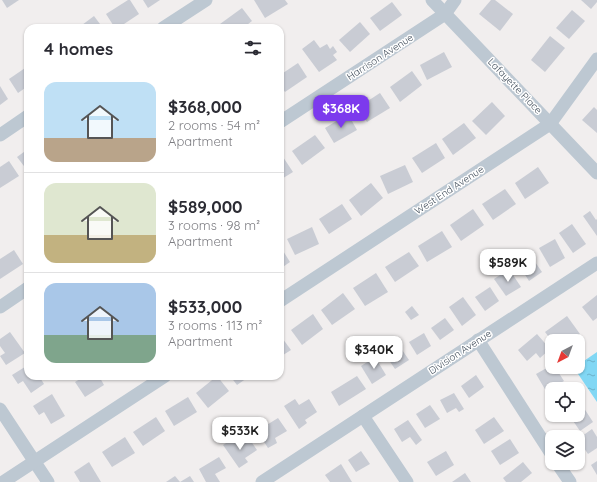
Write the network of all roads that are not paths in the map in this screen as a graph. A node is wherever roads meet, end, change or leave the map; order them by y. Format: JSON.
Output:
{"nodes":[{"id":1,"x":206,"y":0,"type":"edge"},
{"id":2,"x":432,"y":0,"type":"edge"},
{"id":3,"x":455,"y":0,"type":"edge"},
{"id":4,"x":445,"y":14,"type":"junction"},
{"id":5,"x":169,"y":24,"type":"edge"},
{"id":6,"x":597,"y":59,"type":"edge"},
{"id":7,"x":24,"y":119,"type":"edge"},
{"id":8,"x":284,"y":119,"type":"edge"},
{"id":9,"x":550,"y":124,"type":"junction"},
{"id":10,"x":0,"y":135,"type":"edge"},
{"id":11,"x":597,"y":173,"type":"edge"},
{"id":12,"x":597,"y":263,"type":"edge"},
{"id":13,"x":24,"y":291,"type":"edge"},
{"id":14,"x":284,"y":298,"type":"edge"},
{"id":15,"x":0,"y":306,"type":"edge"},
{"id":16,"x":478,"y":340,"type":"junction"},
{"id":17,"x":159,"y":380,"type":"edge"},
{"id":18,"x":0,"y":409,"type":"edge"},
{"id":19,"x":363,"y":416,"type":"junction"},
{"id":20,"x":545,"y":444,"type":"edge"},
{"id":21,"x":34,"y":462,"type":"junction"},
{"id":22,"x":562,"y":470,"type":"edge"},
{"id":23,"x":3,"y":482,"type":"edge"},
{"id":24,"x":48,"y":482,"type":"edge"},
{"id":25,"x":262,"y":482,"type":"edge"},
{"id":26,"x":407,"y":482,"type":"edge"},
{"id":27,"x":570,"y":482,"type":"edge"}],
"edges":[{"from":1,"to":5,"type":"street"},
{"from":2,"to":4,"type":"street","name":"Lafayette Place"},
{"from":3,"to":4,"type":"street","name":"Harrison Avenue"},
{"from":4,"to":8,"type":"street","name":"Harrison Avenue"},
{"from":4,"to":9,"type":"street","name":"Lafayette Place"},
{"from":6,"to":9,"type":"street","name":"West End Avenue"},
{"from":7,"to":10,"type":"street"},
{"from":9,"to":11,"type":"street","name":"Lafayette Place"},
{"from":9,"to":14,"type":"street","name":"West End Avenue"},
{"from":12,"to":16,"type":"street","name":"Division Avenue"},
{"from":13,"to":15,"type":"street"},
{"from":16,"to":19,"type":"street","name":"Division Avenue"},
{"from":16,"to":20,"type":"street"},
{"from":17,"to":21,"type":"street"},
{"from":18,"to":21,"type":"street"},
{"from":19,"to":25,"type":"street","name":"Division Avenue"},
{"from":19,"to":26,"type":"street"},
{"from":21,"to":23,"type":"street"},
{"from":21,"to":24,"type":"street"},
{"from":22,"to":27,"type":"street"}]}
